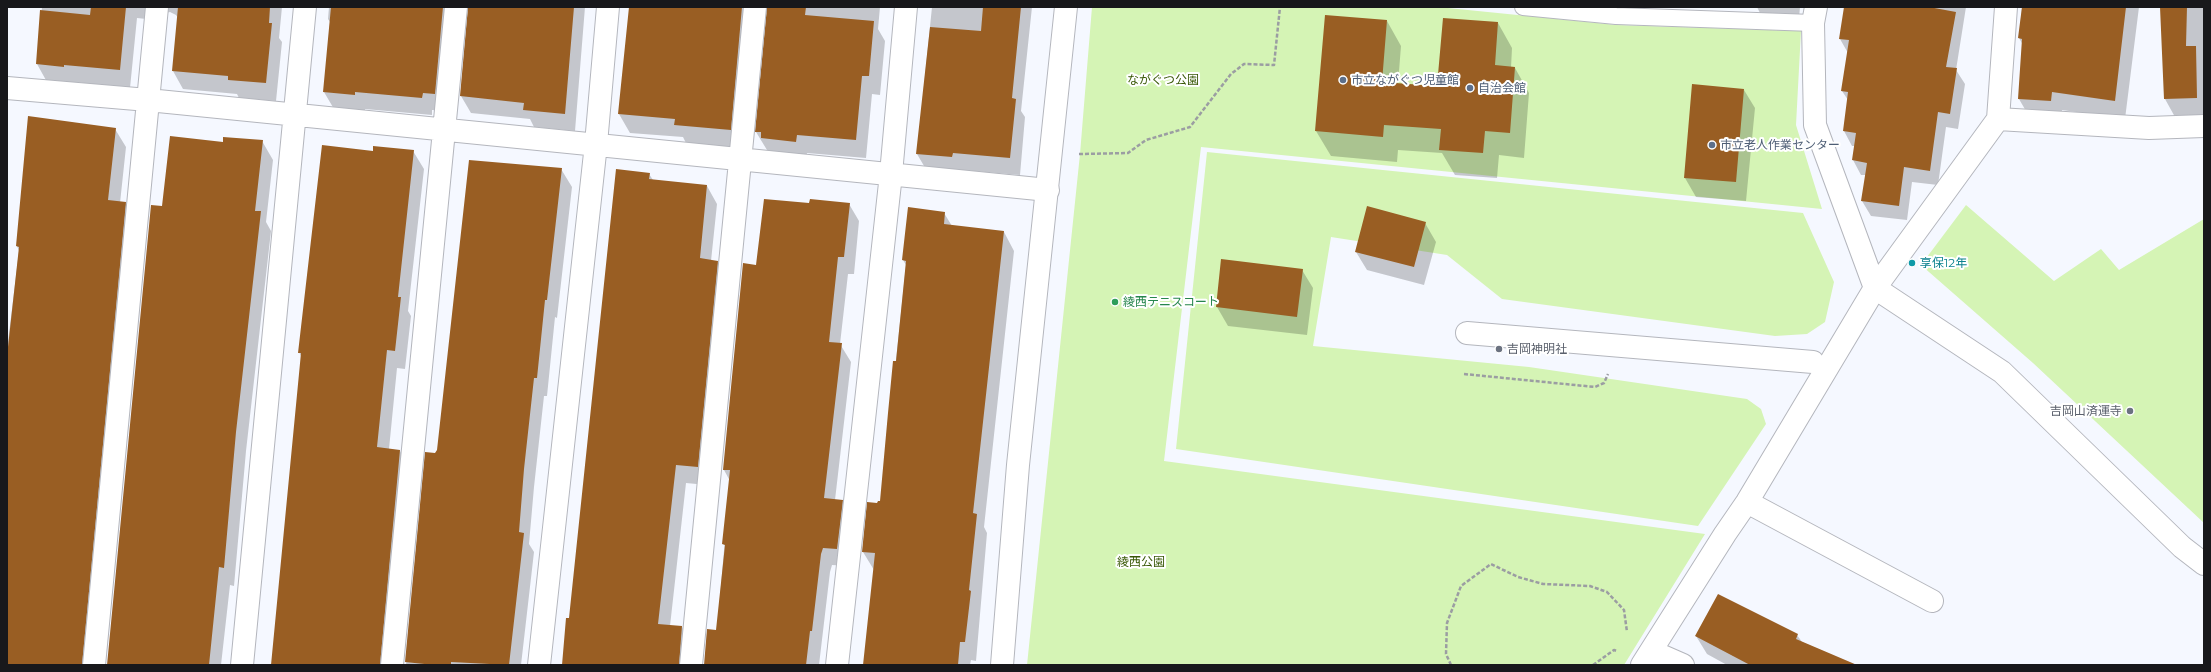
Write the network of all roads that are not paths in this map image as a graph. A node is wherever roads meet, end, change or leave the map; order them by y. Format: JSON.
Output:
{"nodes":[{"id":1,"x":157,"y":7,"type":"edge"},
{"id":2,"x":305,"y":7,"type":"edge"},
{"id":3,"x":456,"y":7,"type":"edge"},
{"id":4,"x":608,"y":7,"type":"edge"},
{"id":5,"x":755,"y":7,"type":"edge"},
{"id":6,"x":906,"y":7,"type":"edge"},
{"id":7,"x":1066,"y":7,"type":"edge"},
{"id":8,"x":1523,"y":7,"type":"edge"},
{"id":9,"x":2006,"y":7,"type":"edge"},
{"id":10,"x":1814,"y":15,"type":"edge"},
{"id":11,"x":7,"y":88,"type":"edge"},
{"id":12,"x":148,"y":100,"type":"junction"},
{"id":13,"x":294,"y":114,"type":"junction"},
{"id":14,"x":1998,"y":119,"type":"junction"},
{"id":15,"x":2204,"y":126,"type":"edge"},
{"id":16,"x":445,"y":129,"type":"junction"},
{"id":17,"x":596,"y":144,"type":"junction"},
{"id":18,"x":741,"y":159,"type":"junction"},
{"id":19,"x":891,"y":174,"type":"junction"},
{"id":20,"x":1048,"y":190,"type":"junction"},
{"id":21,"x":1875,"y":288,"type":"junction"},
{"id":22,"x":1467,"y":333,"type":"dead end"},
{"id":23,"x":1813,"y":362,"type":"dead end"},
{"id":24,"x":1748,"y":502,"type":"junction"},
{"id":25,"x":2204,"y":564,"type":"edge"},
{"id":26,"x":1932,"y":601,"type":"dead end"},
{"id":27,"x":1647,"y":658,"type":"edge"},
{"id":28,"x":94,"y":665,"type":"edge"},
{"id":29,"x":242,"y":665,"type":"edge"},
{"id":30,"x":392,"y":665,"type":"edge"},
{"id":31,"x":539,"y":665,"type":"edge"},
{"id":32,"x":690,"y":665,"type":"edge"},
{"id":33,"x":837,"y":665,"type":"edge"},
{"id":34,"x":1002,"y":665,"type":"edge"},
{"id":35,"x":1683,"y":665,"type":"edge"}],
"edges":[{"from":1,"to":12,"type":"street"},
{"from":2,"to":13,"type":"street"},
{"from":3,"to":16,"type":"street"},
{"from":4,"to":17,"type":"street"},
{"from":5,"to":18,"type":"street"},
{"from":6,"to":19,"type":"street"},
{"from":7,"to":20,"type":"street"},
{"from":8,"to":10,"type":"lane"},
{"from":9,"to":14,"type":"street"},
{"from":10,"to":21,"type":"street"},
{"from":11,"to":12,"type":"street"},
{"from":12,"to":13,"type":"street"},
{"from":12,"to":28,"type":"street"},
{"from":13,"to":16,"type":"street"},
{"from":13,"to":29,"type":"street"},
{"from":14,"to":15,"type":"street"},
{"from":14,"to":21,"type":"street"},
{"from":16,"to":17,"type":"street"},
{"from":16,"to":30,"type":"street"},
{"from":17,"to":18,"type":"street"},
{"from":17,"to":31,"type":"street"},
{"from":18,"to":19,"type":"street"},
{"from":18,"to":32,"type":"street"},
{"from":19,"to":20,"type":"street"},
{"from":19,"to":33,"type":"street"},
{"from":20,"to":34,"type":"street"},
{"from":21,"to":24,"type":"street"},
{"from":21,"to":25,"type":"street"},
{"from":22,"to":23,"type":"street"},
{"from":24,"to":26,"type":"street"},
{"from":24,"to":27,"type":"street"},
{"from":27,"to":35,"type":"street"}]}
